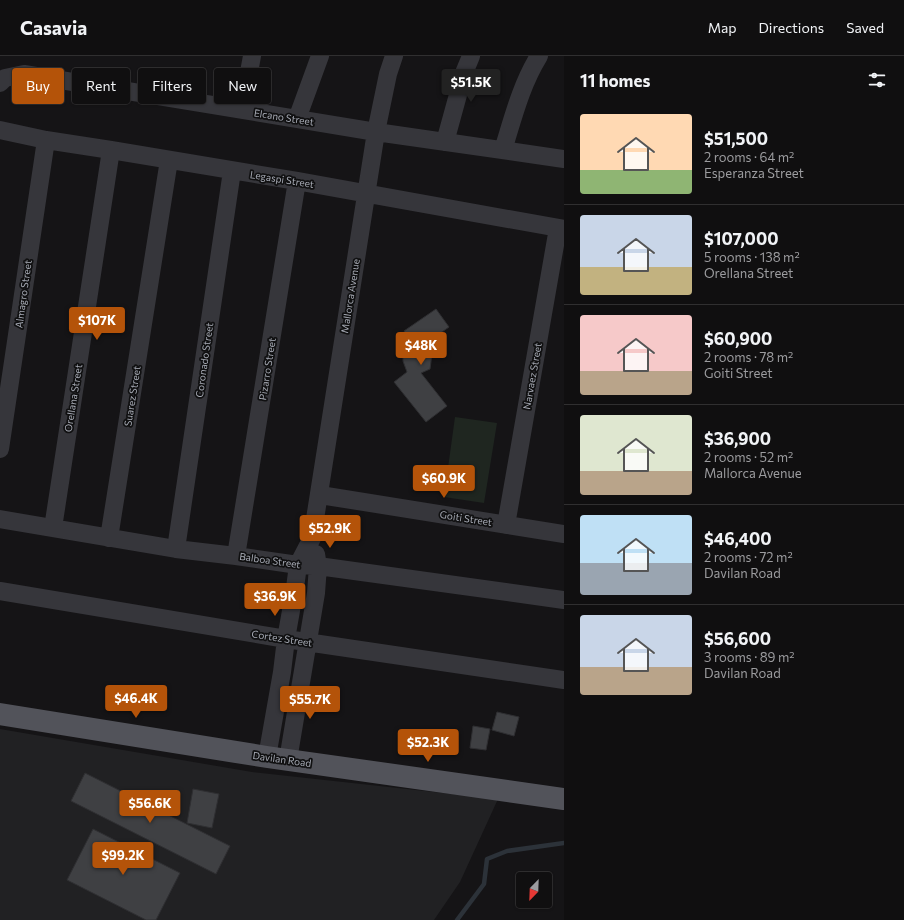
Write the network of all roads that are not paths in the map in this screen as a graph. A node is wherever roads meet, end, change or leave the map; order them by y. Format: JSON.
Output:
{"nodes":[{"id":1,"x":252,"y":56,"type":"edge"},
{"id":2,"x":320,"y":56,"type":"edge"},
{"id":3,"x":394,"y":56,"type":"edge"},
{"id":4,"x":471,"y":56,"type":"edge"},
{"id":5,"x":539,"y":56,"type":"edge"},
{"id":6,"x":2,"y":80,"type":"edge"},
{"id":7,"x":242,"y":110,"type":"junction"},
{"id":8,"x":297,"y":119,"type":"junction"},
{"id":9,"x":0,"y":130,"type":"edge"},
{"id":10,"x":376,"y":132,"type":"junction"},
{"id":11,"x":46,"y":140,"type":"junction"},
{"id":12,"x":445,"y":142,"type":"junction"},
{"id":13,"x":111,"y":150,"type":"junction"},
{"id":14,"x":503,"y":150,"type":"junction"},
{"id":15,"x":564,"y":159,"type":"edge"},
{"id":16,"x":169,"y":160,"type":"junction"},
{"id":17,"x":232,"y":171,"type":"junction"},
{"id":18,"x":297,"y":181,"type":"junction"},
{"id":19,"x":366,"y":193,"type":"junction"},
{"id":20,"x":561,"y":228,"type":"edge"},
{"id":21,"x":0,"y":449,"type":"edge"},
{"id":22,"x":320,"y":495,"type":"junction"},
{"id":23,"x":0,"y":520,"type":"edge"},
{"id":24,"x":506,"y":524,"type":"junction"},
{"id":25,"x":53,"y":528,"type":"junction"},
{"id":26,"x":564,"y":534,"type":"edge"},
{"id":27,"x":109,"y":538,"type":"junction"},
{"id":28,"x":312,"y":538,"type":"junction"},
{"id":29,"x":176,"y":549,"type":"junction"},
{"id":30,"x":236,"y":556,"type":"junction"},
{"id":31,"x":298,"y":565,"type":"junction"},
{"id":32,"x":318,"y":566,"type":"junction"},
{"id":33,"x":0,"y":591,"type":"edge"},
{"id":34,"x":564,"y":600,"type":"edge"},
{"id":35,"x":286,"y":639,"type":"junction"},
{"id":36,"x":308,"y":642,"type":"junction"},
{"id":37,"x":564,"y":680,"type":"edge"},
{"id":38,"x":279,"y":687,"type":"junction"},
{"id":39,"x":299,"y":689,"type":"junction"},
{"id":40,"x":0,"y":714,"type":"edge"},
{"id":41,"x":266,"y":758,"type":"junction"},
{"id":42,"x":288,"y":760,"type":"junction"},
{"id":43,"x":564,"y":799,"type":"edge"}],
"edges":[{"from":1,"to":7,"type":"street"},
{"from":2,"to":8,"type":"street"},
{"from":3,"to":10,"type":"street","name":"Mallorca Avenue"},
{"from":4,"to":12,"type":"street"},
{"from":5,"to":14,"type":"street"},
{"from":6,"to":7,"type":"street","name":"Elcano Street"},
{"from":7,"to":8,"type":"street","name":"Elcano Street"},
{"from":8,"to":10,"type":"street","name":"Elcano Street"},
{"from":9,"to":11,"type":"street","name":"Legaspi Street"},
{"from":10,"to":12,"type":"street","name":"Elcano Street"},
{"from":10,"to":19,"type":"street","name":"Mallorca Avenue"},
{"from":11,"to":13,"type":"street","name":"Legaspi Street"},
{"from":11,"to":21,"type":"street","name":"Almagro Street"},
{"from":12,"to":14,"type":"street","name":"Elcano Street"},
{"from":13,"to":16,"type":"street","name":"Legaspi Street"},
{"from":13,"to":25,"type":"street","name":"Orellana Street"},
{"from":14,"to":15,"type":"street","name":"Elcano Street"},
{"from":16,"to":17,"type":"street","name":"Legaspi Street"},
{"from":16,"to":27,"type":"street","name":"Suarez Street"},
{"from":17,"to":18,"type":"street","name":"Legaspi Street"},
{"from":17,"to":29,"type":"street","name":"Coronado Street"},
{"from":18,"to":19,"type":"street","name":"Legaspi Street"},
{"from":18,"to":30,"type":"street","name":"Pizarro Street"},
{"from":19,"to":20,"type":"street","name":"Legaspi Street"},
{"from":19,"to":22,"type":"street","name":"Mallorca Avenue"},
{"from":20,"to":24,"type":"street","name":"Narvaez Street"},
{"from":22,"to":24,"type":"street","name":"Goiti Street"},
{"from":22,"to":28,"type":"street","name":"Mallorca Avenue"},
{"from":23,"to":25,"type":"street","name":"Balboa Street"},
{"from":24,"to":26,"type":"street","name":"Goiti Street"},
{"from":25,"to":27,"type":"street","name":"Balboa Street"},
{"from":27,"to":29,"type":"street","name":"Balboa Street"},
{"from":28,"to":31,"type":"street","name":"Mallorca Avenue"},
{"from":28,"to":32,"type":"street","name":"Mallorca Avenue"},
{"from":29,"to":30,"type":"street","name":"Balboa Street"},
{"from":30,"to":31,"type":"street","name":"Balboa Street"},
{"from":31,"to":32,"type":"street","name":"Balboa Street"},
{"from":31,"to":35,"type":"street","name":"Mallorca Avenue"},
{"from":32,"to":34,"type":"street","name":"Balboa Street"},
{"from":32,"to":36,"type":"street","name":"Mallorca Avenue"},
{"from":33,"to":35,"type":"street","name":"Cortez Street"},
{"from":35,"to":36,"type":"street","name":"Cortez Street"},
{"from":35,"to":38,"type":"street","name":"Mallorca Avenue"},
{"from":36,"to":37,"type":"street","name":"Cortez Street"},
{"from":36,"to":39,"type":"street","name":"Mallorca Avenue"},
{"from":38,"to":39,"type":"street"},
{"from":38,"to":41,"type":"street","name":"Mallorca Avenue"},
{"from":39,"to":42,"type":"street","name":"Mallorca Avenue"},
{"from":40,"to":41,"type":"main road","name":"Davilan Road"},
{"from":41,"to":42,"type":"main road","name":"Davilan Road"},
{"from":42,"to":43,"type":"main road","name":"Davilan Road"}]}
